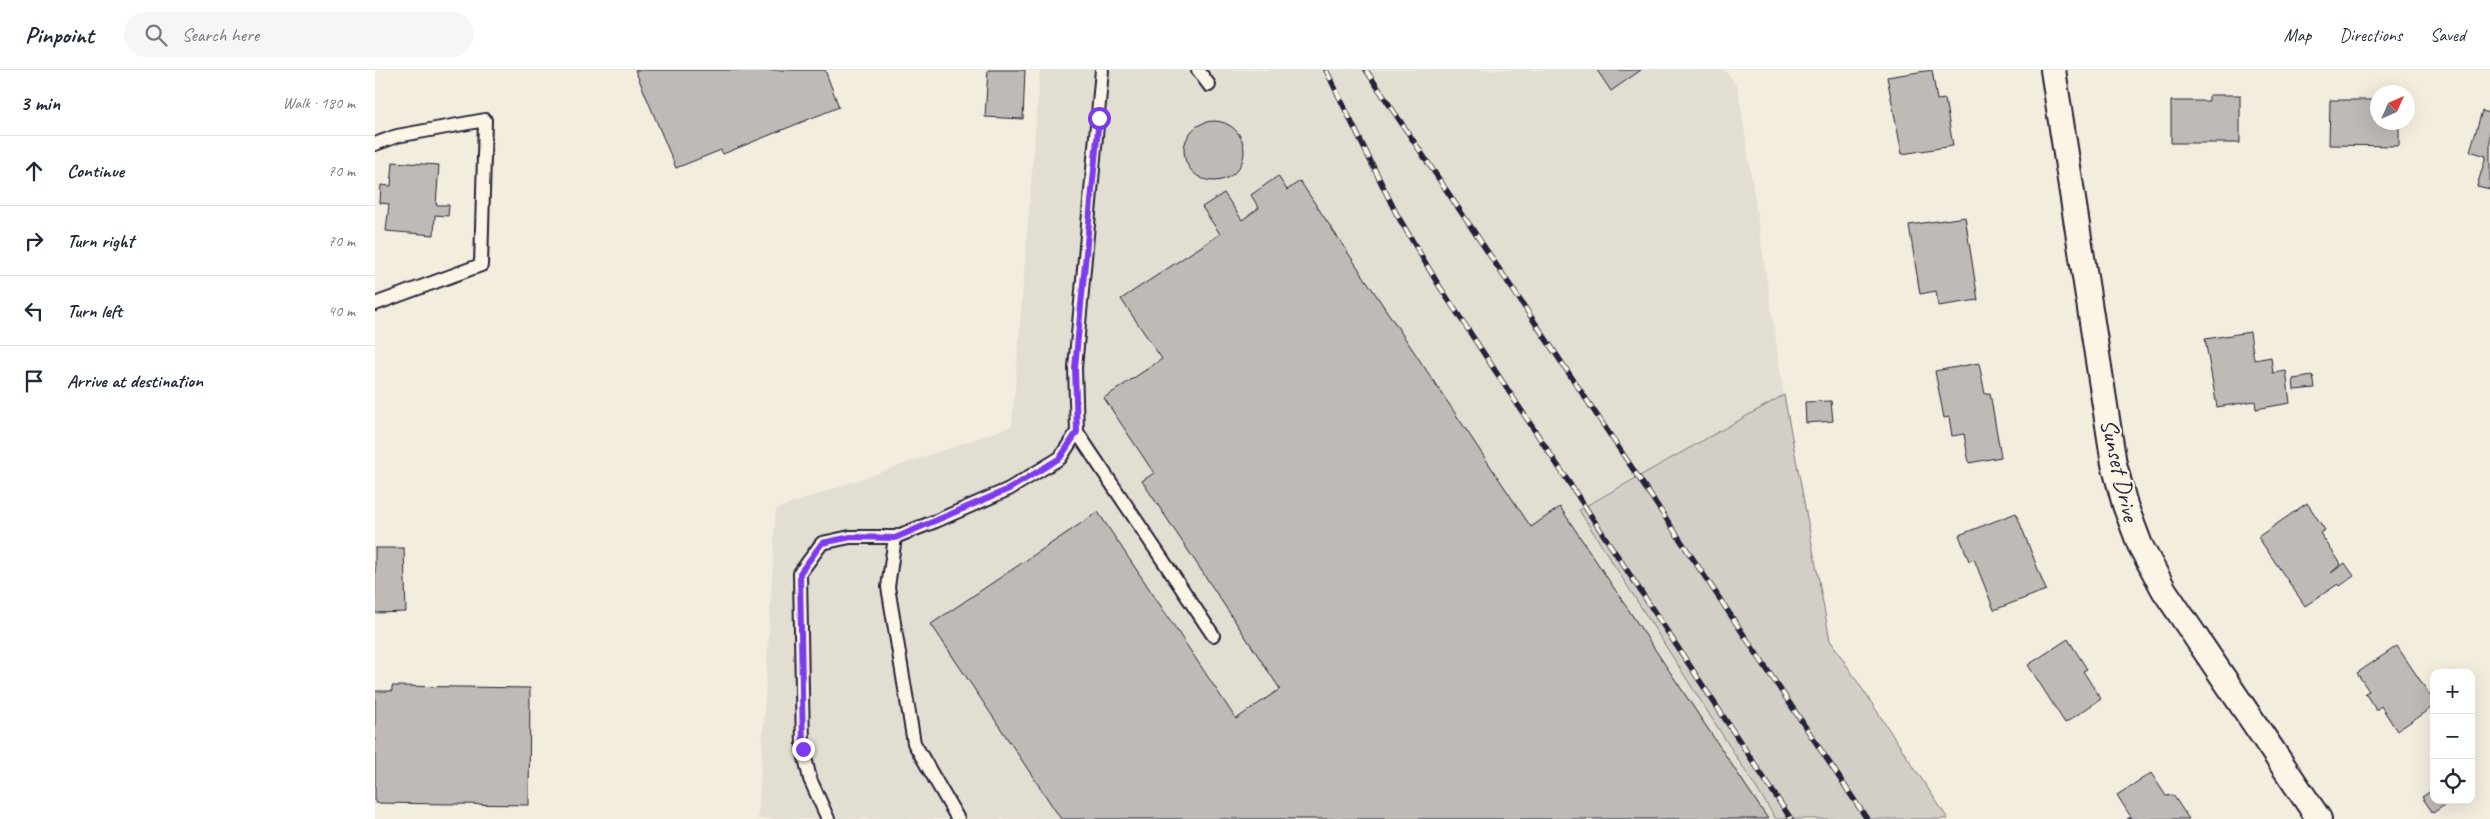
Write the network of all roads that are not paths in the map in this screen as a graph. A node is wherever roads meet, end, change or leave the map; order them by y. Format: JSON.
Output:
{"nodes":[{"id":1,"x":1102,"y":70,"type":"edge"},
{"id":2,"x":1198,"y":70,"type":"edge"},
{"id":3,"x":2053,"y":70,"type":"edge"},
{"id":4,"x":1209,"y":85,"type":"dead end"},
{"id":5,"x":375,"y":144,"type":"edge"},
{"id":6,"x":375,"y":304,"type":"edge"},
{"id":7,"x":1077,"y":432,"type":"junction"},
{"id":8,"x":895,"y":538,"type":"junction"},
{"id":9,"x":1213,"y":635,"type":"dead end"},
{"id":10,"x":828,"y":819,"type":"edge"},
{"id":11,"x":958,"y":819,"type":"edge"},
{"id":12,"x":2319,"y":819,"type":"edge"}],
"edges":[{"from":1,"to":7,"type":"lane"},
{"from":2,"to":4,"type":"lane"},
{"from":3,"to":12,"type":"street","name":"Sunset Drive"},
{"from":5,"to":6,"type":"lane"},
{"from":7,"to":8,"type":"lane"},
{"from":7,"to":9,"type":"lane"},
{"from":8,"to":10,"type":"lane"},
{"from":8,"to":11,"type":"lane"}]}
